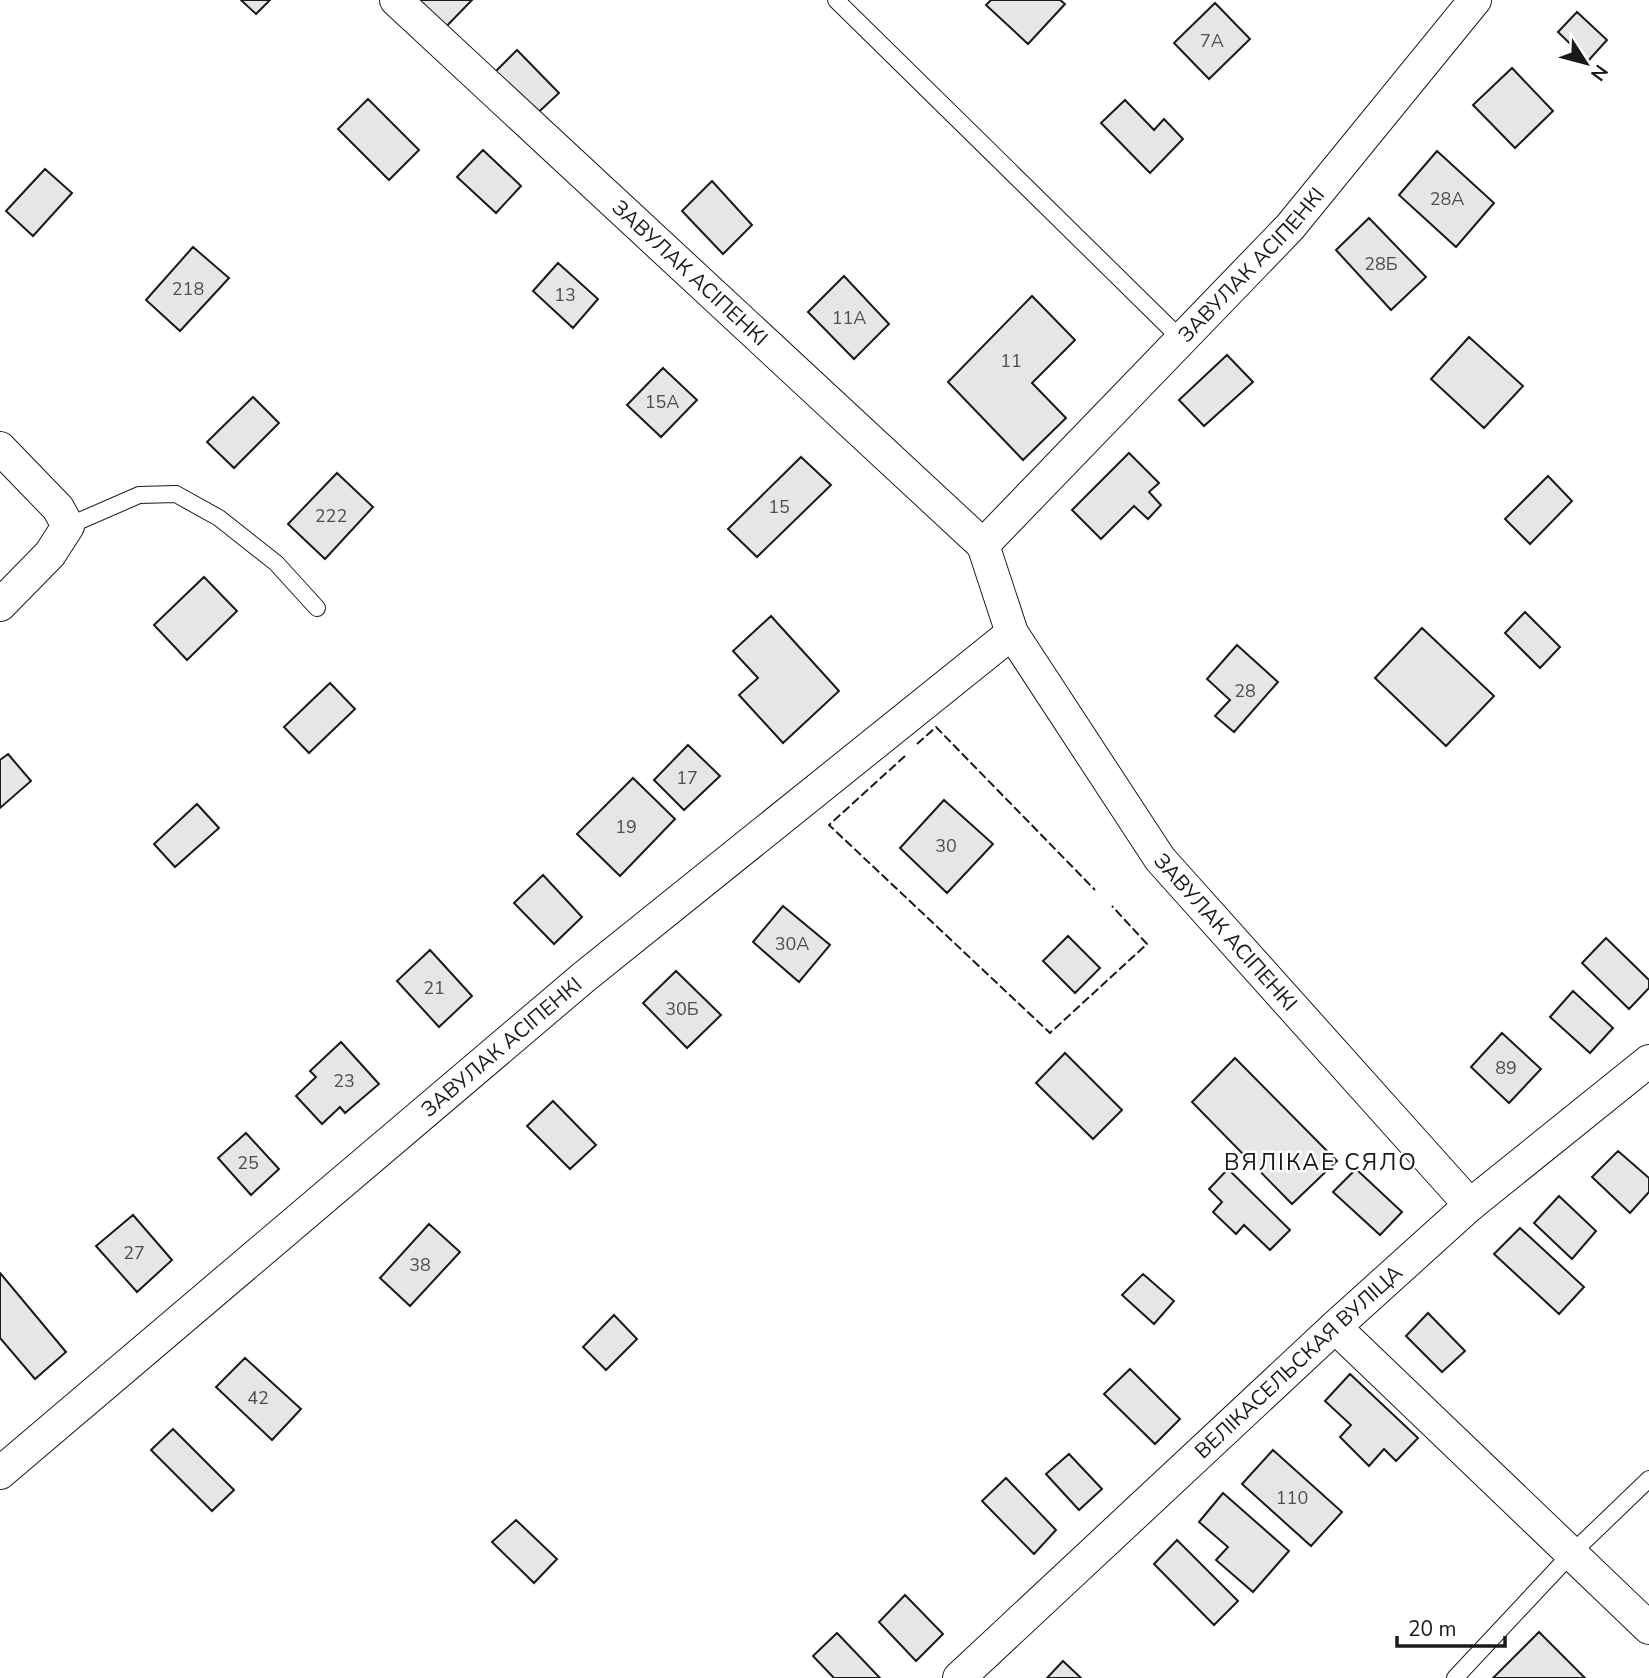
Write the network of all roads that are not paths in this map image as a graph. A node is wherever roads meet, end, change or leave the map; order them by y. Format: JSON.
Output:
{"nodes":[{"id":1,"x":396,"y":0,"type":"edge"},
{"id":2,"x":836,"y":0,"type":"edge"},
{"id":3,"x":1475,"y":0,"type":"edge"},
{"id":4,"x":1181,"y":340,"type":"junction"},
{"id":5,"x":0,"y":448,"type":"edge"},
{"id":6,"x":68,"y":526,"type":"junction"},
{"id":7,"x":983,"y":545,"type":"junction"},
{"id":8,"x":0,"y":605,"type":"edge"},
{"id":9,"x":317,"y":608,"type":"dead end"},
{"id":10,"x":1012,"y":633,"type":"junction"},
{"id":11,"x":1649,"y":1061,"type":"edge"},
{"id":12,"x":1470,"y":1205,"type":"junction"},
{"id":13,"x":1335,"y":1327,"type":"junction"},
{"id":14,"x":0,"y":1473,"type":"edge"},
{"id":15,"x":1649,"y":1479,"type":"edge"},
{"id":16,"x":1572,"y":1553,"type":"junction"},
{"id":17,"x":1649,"y":1628,"type":"edge"},
{"id":18,"x":959,"y":1678,"type":"edge"},
{"id":19,"x":1455,"y":1678,"type":"edge"}],
"edges":[{"from":1,"to":7,"type":"street","name":"ЗАВУЛАК АСІПЕНКІ"},
{"from":2,"to":4,"type":"lane"},
{"from":3,"to":4,"type":"street","name":"ЗАВУЛАК АСІПЕНКІ"},
{"from":4,"to":7,"type":"street","name":"ЗАВУЛАК АСІПЕНКІ"},
{"from":5,"to":6,"type":"street"},
{"from":6,"to":8,"type":"street"},
{"from":6,"to":9,"type":"lane"},
{"from":7,"to":10,"type":"street","name":"ЗАВУЛАК АСІПЕНКІ"},
{"from":10,"to":12,"type":"street","name":"ЗАВУЛАК АСІПЕНКІ"},
{"from":10,"to":14,"type":"street","name":"ЗАВУЛАК АСІПЕНКІ"},
{"from":11,"to":12,"type":"street","name":"ВЕЛІКАСЕЛЬСКАЯ ВУЛІЦА"},
{"from":12,"to":13,"type":"street","name":"ВЕЛІКАСЕЛЬСКАЯ ВУЛІЦА"},
{"from":13,"to":16,"type":"street"},
{"from":13,"to":18,"type":"street","name":"ВЕЛІКАСЕЛЬСКАЯ ВУЛІЦА"},
{"from":15,"to":16,"type":"lane"},
{"from":16,"to":17,"type":"street"},
{"from":16,"to":19,"type":"lane"}]}
